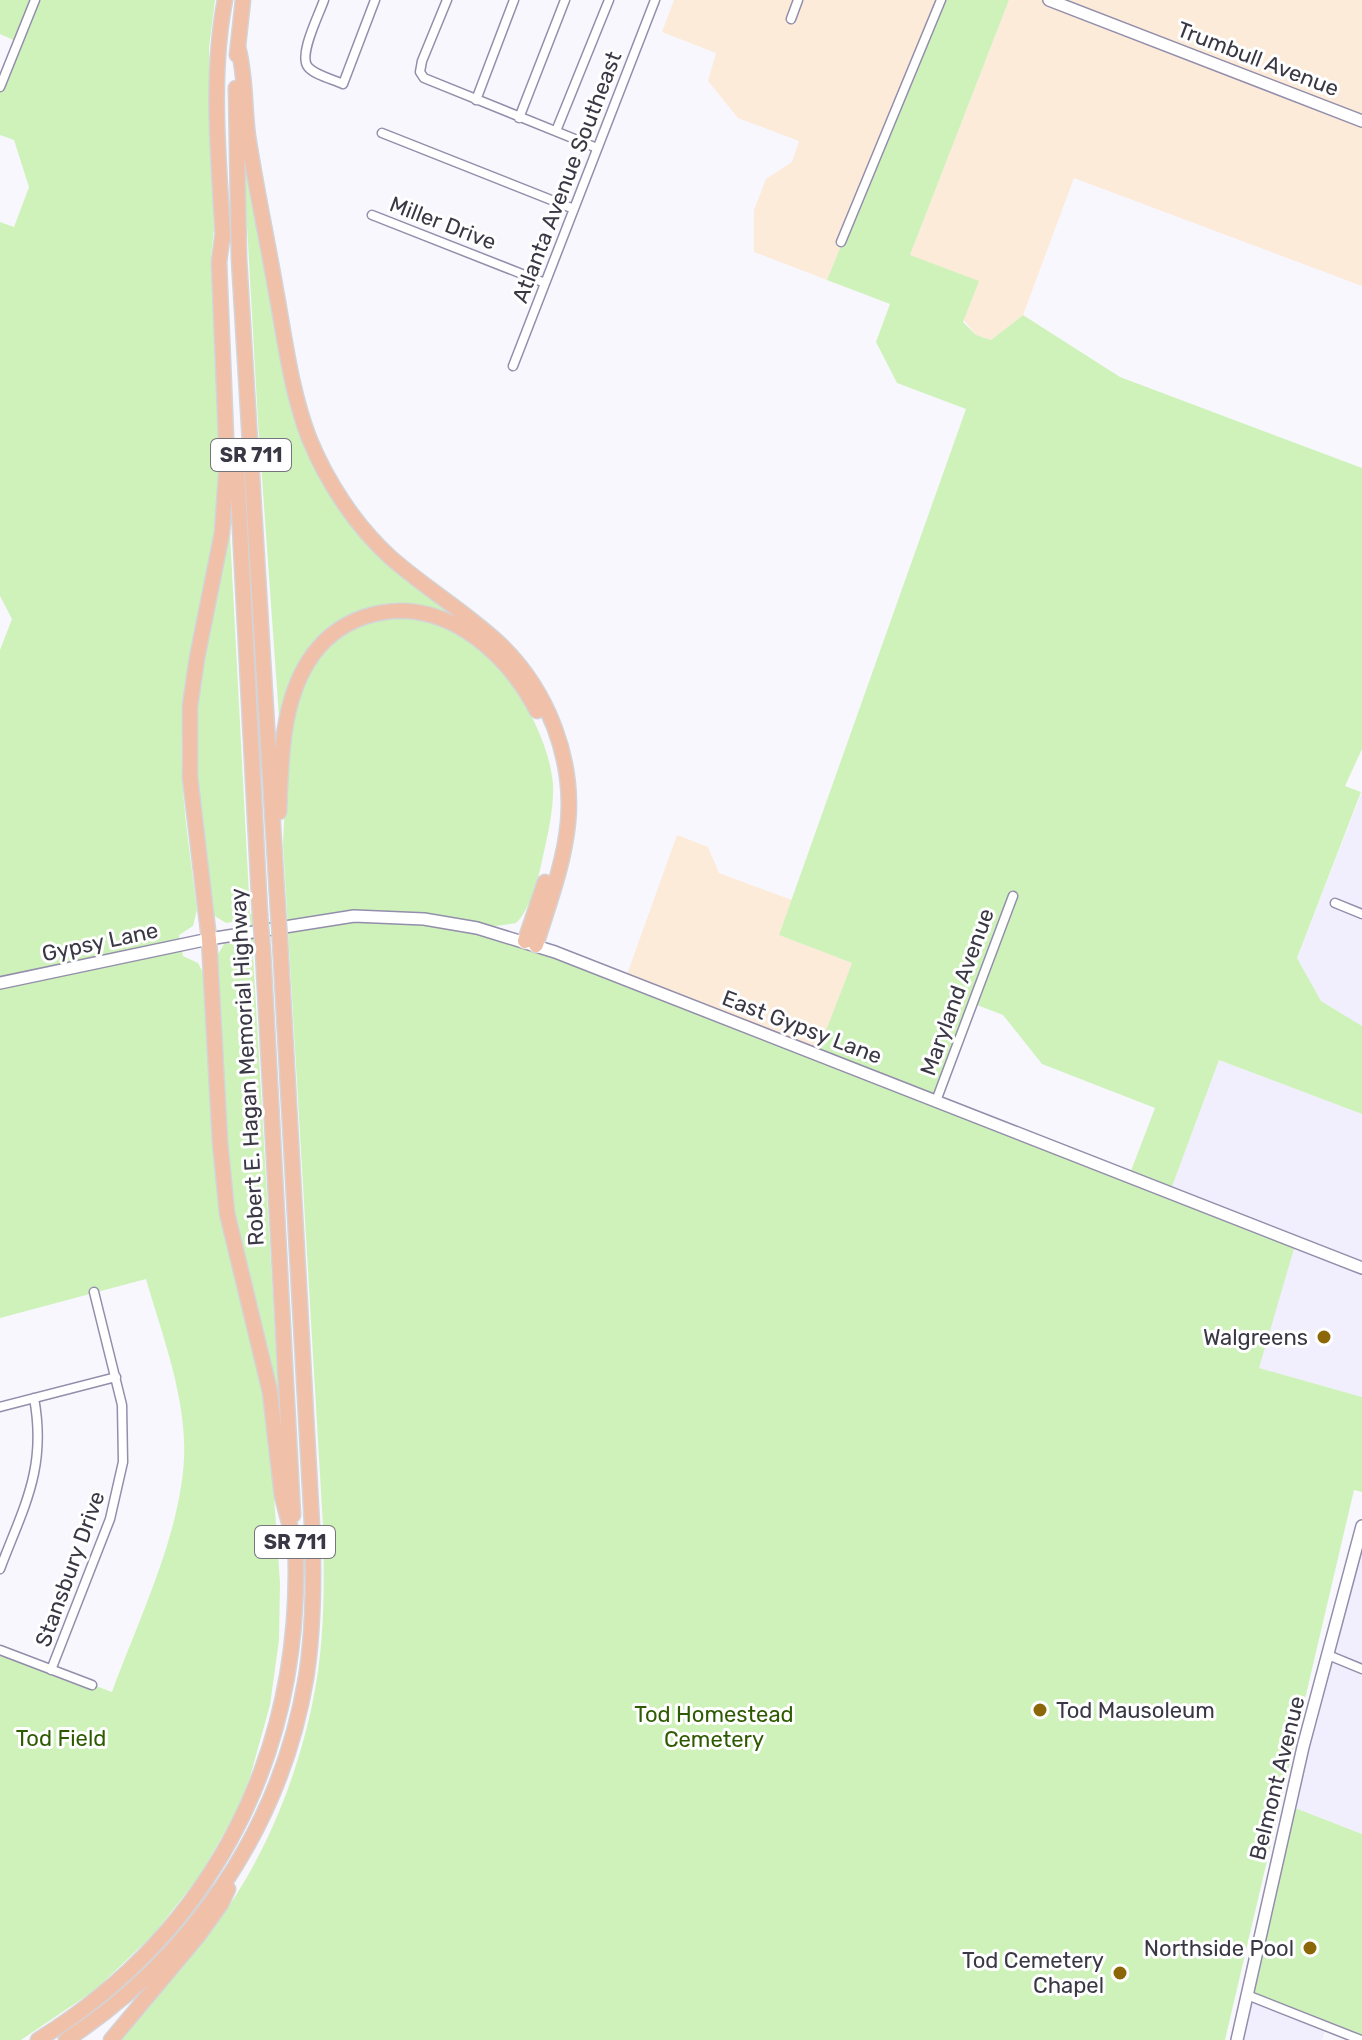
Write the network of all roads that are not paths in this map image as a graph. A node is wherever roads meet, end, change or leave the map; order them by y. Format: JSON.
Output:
{"nodes":[{"id":1,"x":35,"y":0,"type":"edge"},
{"id":2,"x":225,"y":0,"type":"edge"},
{"id":3,"x":243,"y":0,"type":"edge"},
{"id":4,"x":324,"y":0,"type":"edge"},
{"id":5,"x":375,"y":0,"type":"edge"},
{"id":6,"x":447,"y":0,"type":"edge"},
{"id":7,"x":514,"y":0,"type":"edge"},
{"id":8,"x":565,"y":0,"type":"edge"},
{"id":9,"x":609,"y":0,"type":"edge"},
{"id":10,"x":655,"y":0,"type":"edge"},
{"id":11,"x":798,"y":0,"type":"edge"},
{"id":12,"x":941,"y":0,"type":"edge"},
{"id":13,"x":1049,"y":0,"type":"edge"},
{"id":14,"x":791,"y":19,"type":"dead end"},
{"id":15,"x":238,"y":47,"type":"junction"},
{"id":16,"x":0,"y":87,"type":"edge"},
{"id":17,"x":476,"y":100,"type":"junction"},
{"id":18,"x":519,"y":118,"type":"junction"},
{"id":19,"x":1362,"y":121,"type":"edge"},
{"id":20,"x":556,"y":131,"type":"junction"},
{"id":21,"x":382,"y":133,"type":"dead end"},
{"id":22,"x":597,"y":148,"type":"junction"},
{"id":23,"x":574,"y":209,"type":"junction"},
{"id":24,"x":372,"y":215,"type":"dead end"},
{"id":25,"x":223,"y":232,"type":"junction"},
{"id":26,"x":841,"y":242,"type":"dead end"},
{"id":27,"x":545,"y":283,"type":"junction"},
{"id":28,"x":513,"y":366,"type":"dead end"},
{"id":29,"x":274,"y":840,"type":"junction"},
{"id":30,"x":1013,"y":896,"type":"dead end"},
{"id":31,"x":1335,"y":903,"type":"dead end"},
{"id":32,"x":1362,"y":914,"type":"edge"},
{"id":33,"x":209,"y":939,"type":"junction"},
{"id":34,"x":531,"y":943,"type":"junction"},
{"id":35,"x":0,"y":983,"type":"edge"},
{"id":36,"x":936,"y":1101,"type":"junction"},
{"id":37,"x":1362,"y":1268,"type":"edge"},
{"id":38,"x":94,"y":1292,"type":"dead end"},
{"id":39,"x":116,"y":1377,"type":"junction"},
{"id":40,"x":34,"y":1398,"type":"junction"},
{"id":41,"x":0,"y":1407,"type":"edge"},
{"id":42,"x":1362,"y":1526,"type":"edge"},
{"id":43,"x":295,"y":1545,"type":"junction"},
{"id":44,"x":0,"y":1569,"type":"edge"},
{"id":45,"x":0,"y":1650,"type":"edge"},
{"id":46,"x":1328,"y":1655,"type":"junction"},
{"id":47,"x":1362,"y":1669,"type":"edge"},
{"id":48,"x":51,"y":1670,"type":"junction"},
{"id":49,"x":92,"y":1685,"type":"dead end"},
{"id":50,"x":228,"y":1880,"type":"junction"},
{"id":51,"x":1247,"y":1995,"type":"junction"},
{"id":52,"x":38,"y":2040,"type":"edge"},
{"id":53,"x":66,"y":2040,"type":"edge"},
{"id":54,"x":111,"y":2040,"type":"edge"},
{"id":55,"x":1237,"y":2040,"type":"edge"},
{"id":56,"x":1361,"y":2040,"type":"edge"}],
"edges":[{"from":1,"to":16,"type":"street"},
{"from":2,"to":25,"type":"highway","name":"Robert E. Hagan Memorial Highway","number":"SR 711"},
{"from":3,"to":15,"type":"highway","name":"Robert E. Hagan Memorial Highway","number":"SR 711"},
{"from":4,"to":5,"type":"street"},
{"from":6,"to":17,"type":"street"},
{"from":7,"to":17,"type":"street"},
{"from":8,"to":18,"type":"street"},
{"from":9,"to":20,"type":"street"},
{"from":10,"to":22,"type":"street","name":"Atlanta Avenue Southeast"},
{"from":11,"to":14,"type":"street"},
{"from":12,"to":26,"type":"street"},
{"from":13,"to":19,"type":"main road","name":"Trumbull Avenue"},
{"from":15,"to":29,"type":"highway","name":"Robert E. Hagan Memorial Highway","number":"SR 711"},
{"from":15,"to":34,"type":"highway"},
{"from":17,"to":18,"type":"street"},
{"from":18,"to":20,"type":"street"},
{"from":20,"to":22,"type":"street"},
{"from":21,"to":23,"type":"street"},
{"from":22,"to":23,"type":"street","name":"Atlanta Avenue Southeast"},
{"from":23,"to":27,"type":"street","name":"Atlanta Avenue Southeast"},
{"from":24,"to":27,"type":"street","name":"Miller Drive"},
{"from":25,"to":33,"type":"highway"},
{"from":25,"to":43,"type":"highway","name":"Robert E. Hagan Memorial Highway","number":"SR 711","bridge":true},
{"from":27,"to":28,"type":"street","name":"Atlanta Avenue Southeast"},
{"from":29,"to":34,"type":"highway"},
{"from":29,"to":50,"type":"highway","name":"Robert E. Hagan Memorial Highway","number":"SR 711","bridge":true},
{"from":30,"to":36,"type":"street","name":"Maryland Avenue"},
{"from":31,"to":32,"type":"street"},
{"from":33,"to":34,"type":"main road","name":"East Gypsy Lane"},
{"from":33,"to":35,"type":"main road","name":"Gypsy Lane"},
{"from":33,"to":43,"type":"highway"},
{"from":34,"to":36,"type":"main road","name":"East Gypsy Lane"},
{"from":36,"to":37,"type":"main road","name":"East Gypsy Lane"},
{"from":38,"to":39,"type":"street","name":"Stansbury Drive"},
{"from":39,"to":40,"type":"street"},
{"from":39,"to":48,"type":"street","name":"Stansbury Drive"},
{"from":40,"to":41,"type":"street"},
{"from":40,"to":44,"type":"street"},
{"from":42,"to":46,"type":"main road","name":"Belmont Avenue"},
{"from":43,"to":52,"type":"highway","name":"Robert E. Hagan Memorial Highway","number":"SR 711"},
{"from":45,"to":48,"type":"street"},
{"from":46,"to":47,"type":"street"},
{"from":46,"to":51,"type":"main road","name":"Belmont Avenue"},
{"from":48,"to":49,"type":"street"},
{"from":50,"to":53,"type":"highway","name":"Robert E. Hagan Memorial Highway","number":"SR 711"},
{"from":50,"to":54,"type":"highway"},
{"from":51,"to":55,"type":"main road","name":"Belmont Avenue"},
{"from":51,"to":56,"type":"street"}]}
